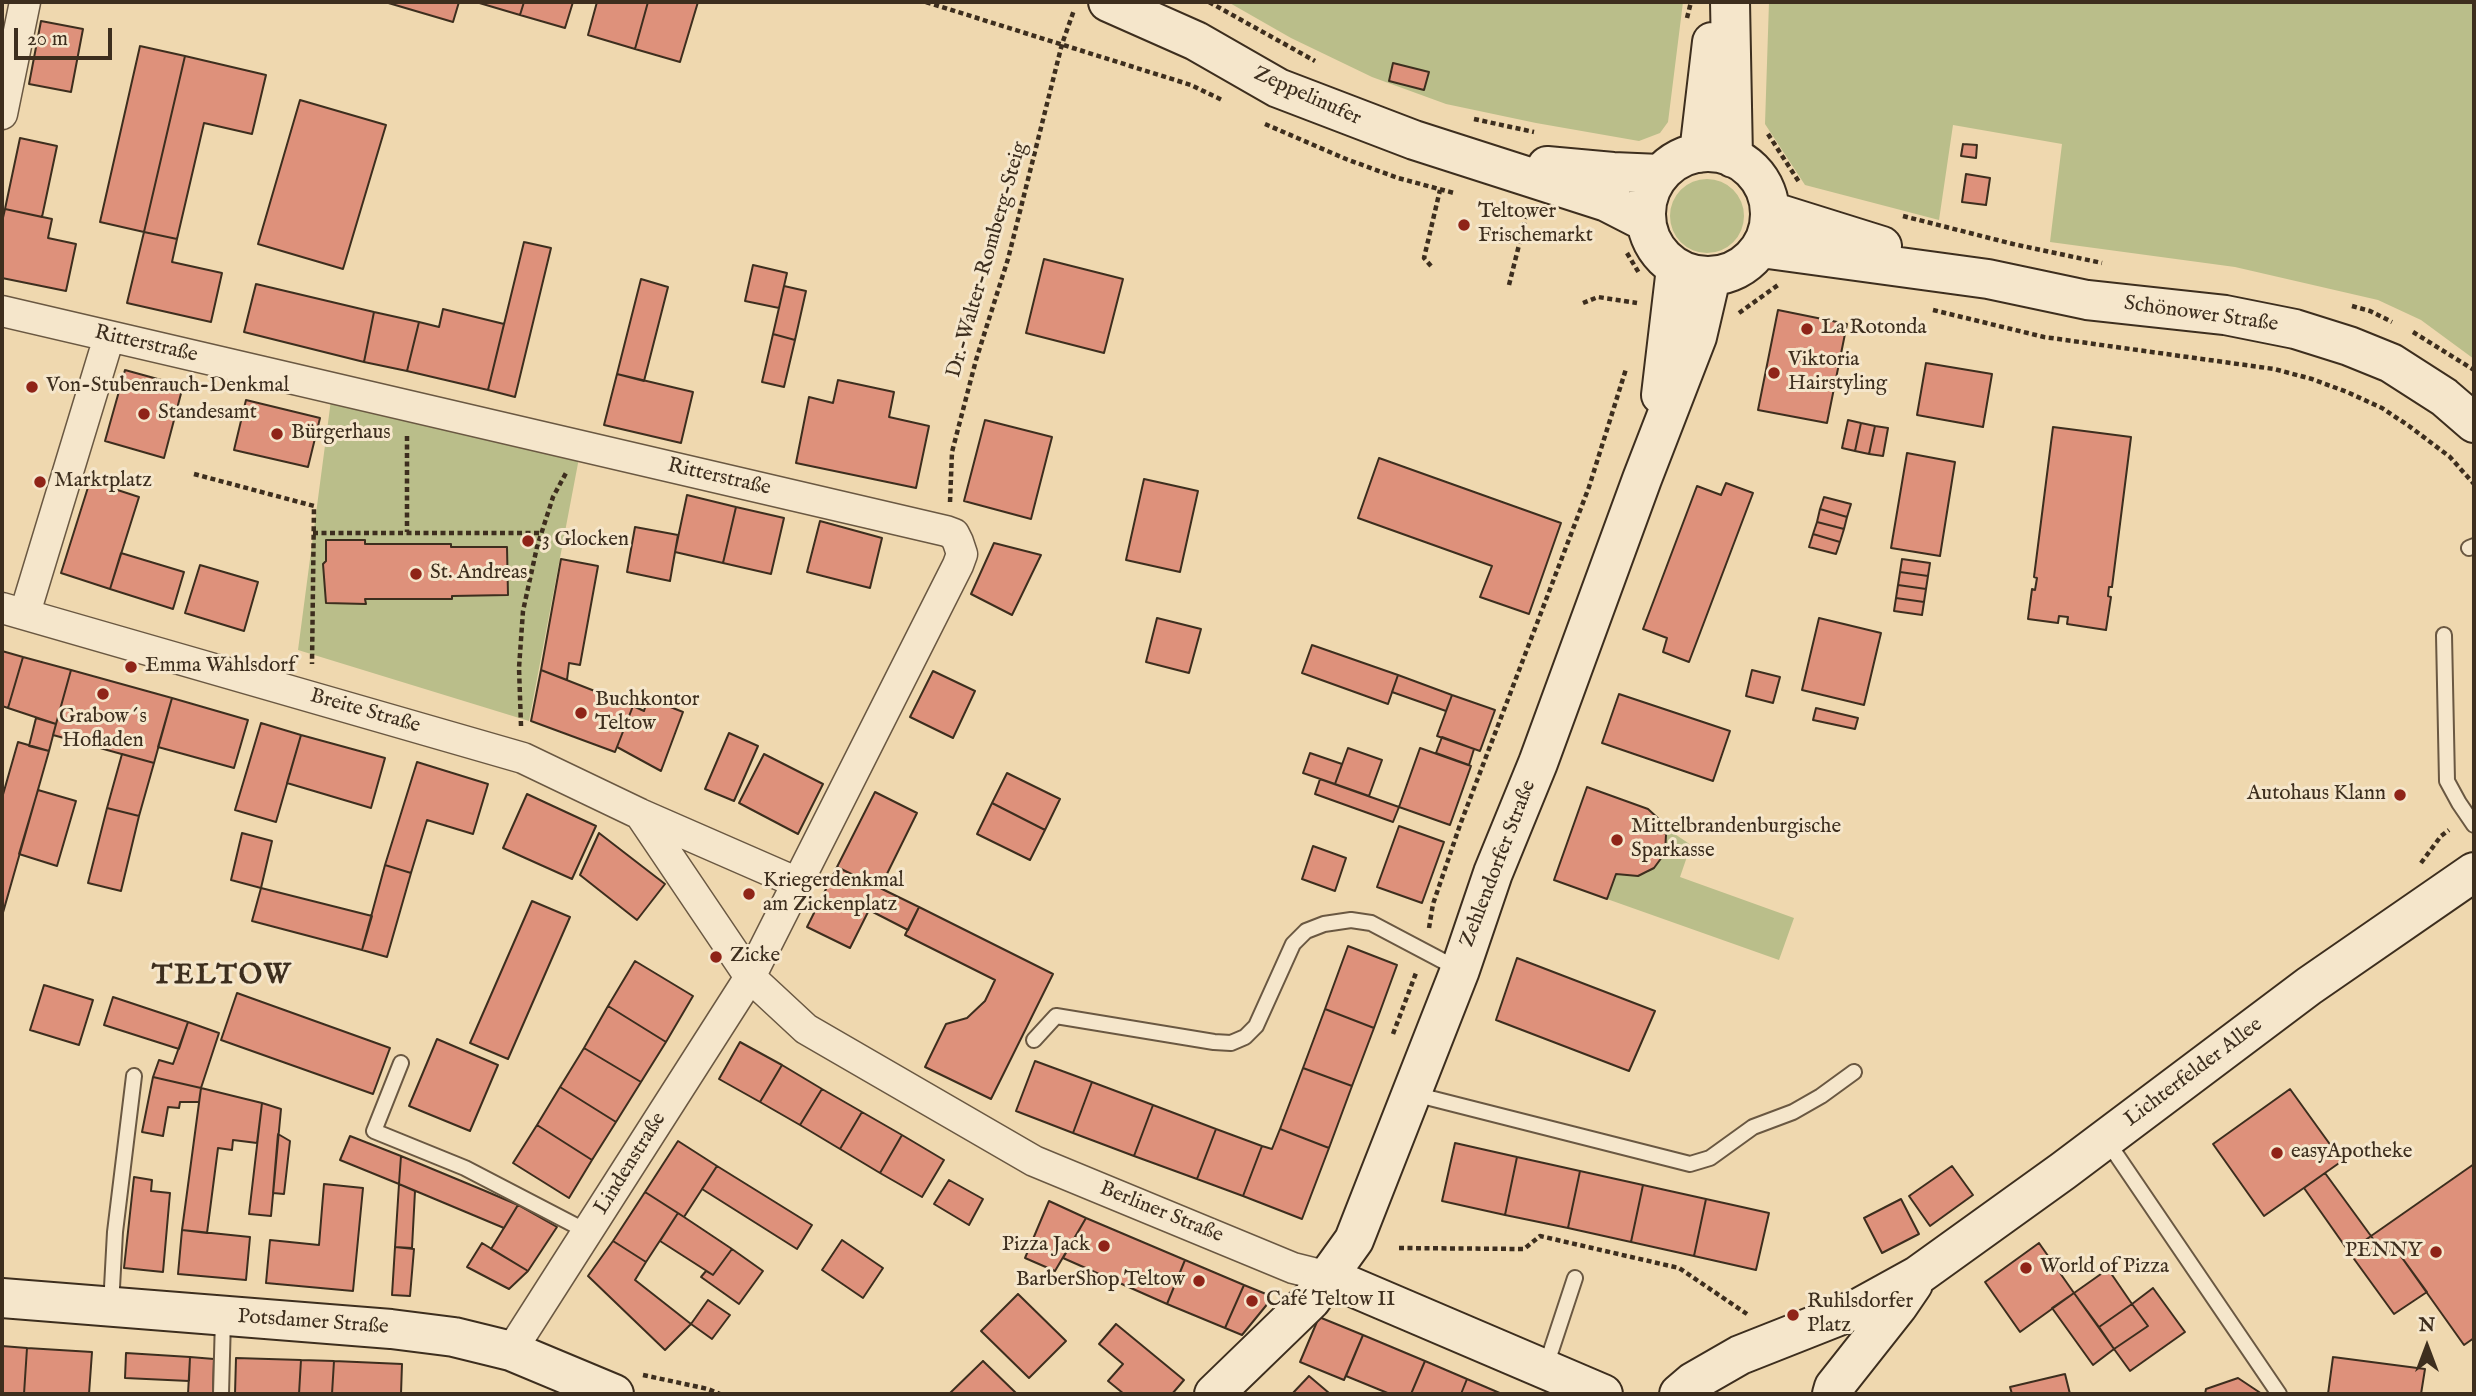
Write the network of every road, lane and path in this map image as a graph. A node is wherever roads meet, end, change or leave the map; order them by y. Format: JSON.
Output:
{"nodes":[{"id":1,"x":24,"y":2,"type":"edge"},
{"id":2,"x":1076,"y":2,"type":"edge"},
{"id":3,"x":1108,"y":2,"type":"edge"},
{"id":4,"x":1209,"y":2,"type":"edge"},
{"id":5,"x":1717,"y":2,"type":"edge"},
{"id":6,"x":1730,"y":2,"type":"edge"},
{"id":7,"x":1317,"y":62,"type":"dead end"},
{"id":8,"x":2,"y":114,"type":"edge"},
{"id":9,"x":1465,"y":117,"type":"dead end"},
{"id":10,"x":1763,"y":126,"type":"dead end"},
{"id":11,"x":1542,"y":134,"type":"dead end"},
{"id":12,"x":1716,"y":155,"type":"junction"},
{"id":13,"x":1475,"y":159,"type":"junction"},
{"id":14,"x":1660,"y":174,"type":"junction"},
{"id":15,"x":1801,"y":185,"type":"dead end"},
{"id":16,"x":1440,"y":190,"type":"dead end"},
{"id":17,"x":1770,"y":211,"type":"junction"},
{"id":18,"x":1527,"y":212,"type":"dead end"},
{"id":19,"x":1646,"y":222,"type":"junction"},
{"id":20,"x":1761,"y":248,"type":"junction"},
{"id":21,"x":1431,"y":266,"type":"dead end"},
{"id":22,"x":1693,"y":272,"type":"junction"},
{"id":23,"x":1988,"y":279,"type":"junction"},
{"id":24,"x":1779,"y":284,"type":"dead end"},
{"id":25,"x":1509,"y":285,"type":"dead end"},
{"id":26,"x":1583,"y":303,"type":"dead end"},
{"id":27,"x":1644,"y":304,"type":"dead end"},
{"id":28,"x":1923,"y":308,"type":"dead end"},
{"id":29,"x":2,"y":311,"type":"edge"},
{"id":30,"x":1730,"y":320,"type":"dead end"},
{"id":31,"x":109,"y":337,"type":"junction"},
{"id":32,"x":1628,"y":363,"type":"dead end"},
{"id":33,"x":407,"y":407,"type":"junction"},
{"id":34,"x":2474,"y":423,"type":"edge"},
{"id":35,"x":580,"y":447,"type":"junction"},
{"id":36,"x":194,"y":474,"type":"dead end"},
{"id":37,"x":2474,"y":484,"type":"edge"},
{"id":38,"x":946,"y":531,"type":"junction"},
{"id":39,"x":407,"y":532,"type":"junction"},
{"id":40,"x":313,"y":533,"type":"junction"},
{"id":41,"x":541,"y":533,"type":"junction"},
{"id":42,"x":13,"y":610,"type":"edge"},
{"id":43,"x":2444,"y":635,"type":"dead end"},
{"id":44,"x":311,"y":697,"type":"junction"},
{"id":45,"x":523,"y":758,"type":"junction"},
{"id":46,"x":640,"y":814,"type":"junction"},
{"id":47,"x":2472,"y":822,"type":"edge"},
{"id":48,"x":2418,"y":867,"type":"dead end"},
{"id":49,"x":2474,"y":873,"type":"edge"},
{"id":50,"x":798,"y":883,"type":"junction"},
{"id":51,"x":1424,"y":950,"type":"junction"},
{"id":52,"x":1460,"y":970,"type":"junction"},
{"id":53,"x":750,"y":977,"type":"junction"},
{"id":54,"x":1392,"y":1038,"type":"dead end"},
{"id":55,"x":1034,"y":1041,"type":"dead end"},
{"id":56,"x":401,"y":1063,"type":"dead end"},
{"id":57,"x":1854,"y":1072,"type":"dead end"},
{"id":58,"x":134,"y":1076,"type":"dead end"},
{"id":59,"x":1413,"y":1094,"type":"junction"},
{"id":60,"x":2106,"y":1140,"type":"junction"},
{"id":61,"x":588,"y":1231,"type":"junction"},
{"id":62,"x":1399,"y":1248,"type":"dead end"},
{"id":63,"x":1917,"y":1276,"type":"junction"},
{"id":64,"x":1329,"y":1277,"type":"junction"},
{"id":65,"x":1575,"y":1278,"type":"dead end"},
{"id":66,"x":2,"y":1298,"type":"edge"},
{"id":67,"x":111,"y":1307,"type":"junction"},
{"id":68,"x":223,"y":1317,"type":"junction"},
{"id":69,"x":1756,"y":1320,"type":"dead end"},
{"id":70,"x":511,"y":1351,"type":"junction"},
{"id":71,"x":1544,"y":1370,"type":"junction"},
{"id":72,"x":222,"y":1394,"type":"edge"},
{"id":73,"x":614,"y":1394,"type":"edge"},
{"id":74,"x":1214,"y":1394,"type":"edge"},
{"id":75,"x":1603,"y":1394,"type":"edge"},
{"id":76,"x":1679,"y":1394,"type":"edge"},
{"id":77,"x":1832,"y":1394,"type":"edge"},
{"id":78,"x":2279,"y":1394,"type":"edge"}],
"edges":[{"from":1,"to":8,"type":"street"},
{"from":2,"to":38,"type":"path","name":"Dr.-Walter-Romberg-Steig"},
{"from":3,"to":13,"type":"street","name":"Zeppelinufer"},
{"from":4,"to":7,"type":"path"},
{"from":5,"to":12,"type":"street"},
{"from":6,"to":12,"type":"street"},
{"from":9,"to":11,"type":"path"},
{"from":10,"to":15,"type":"path"},
{"from":12,"to":14,"type":"street"},
{"from":12,"to":17,"type":"street"},
{"from":13,"to":14,"type":"street","name":"Zeppelinufer"},
{"from":13,"to":19,"type":"street","name":"Zeppelinufer"},
{"from":14,"to":19,"type":"street"},
{"from":16,"to":21,"type":"path"},
{"from":17,"to":20,"type":"street"},
{"from":17,"to":23,"type":"street","name":"Schönower Straße"},
{"from":18,"to":25,"type":"path"},
{"from":19,"to":22,"type":"street"},
{"from":20,"to":22,"type":"street"},
{"from":20,"to":23,"type":"street","name":"Schönower Straße"},
{"from":22,"to":52,"type":"street","name":"Zehlendorfer Straße"},
{"from":23,"to":34,"type":"street","name":"Schönower Straße"},
{"from":24,"to":30,"type":"path"},
{"from":26,"to":27,"type":"path"},
{"from":28,"to":37,"type":"path"},
{"from":29,"to":31,"type":"street","name":"Ritterstraße"},
{"from":31,"to":33,"type":"street","name":"Ritterstraße"},
{"from":31,"to":42,"type":"street"},
{"from":32,"to":51,"type":"path"},
{"from":33,"to":35,"type":"street","name":"Ritterstraße"},
{"from":33,"to":39,"type":"path"},
{"from":35,"to":38,"type":"street","name":"Ritterstraße"},
{"from":35,"to":41,"type":"path"},
{"from":36,"to":40,"type":"path"},
{"from":38,"to":50,"type":"street"},
{"from":39,"to":40,"type":"path"},
{"from":39,"to":41,"type":"path"},
{"from":40,"to":44,"type":"path"},
{"from":41,"to":45,"type":"path"},
{"from":42,"to":44,"type":"street","name":"Breite Straße"},
{"from":43,"to":47,"type":"lane"},
{"from":44,"to":45,"type":"street","name":"Breite Straße"},
{"from":45,"to":46,"type":"street","name":"Breite Straße"},
{"from":46,"to":50,"type":"street","name":"Breite Straße"},
{"from":46,"to":53,"type":"street"},
{"from":47,"to":48,"type":"path"},
{"from":49,"to":60,"type":"street","name":"Lichterfelder Allee"},
{"from":50,"to":53,"type":"street"},
{"from":51,"to":52,"type":"lane"},
{"from":51,"to":54,"type":"path"},
{"from":51,"to":55,"type":"lane"},
{"from":52,"to":59,"type":"street","name":"Zehlendorfer Straße"},
{"from":53,"to":61,"type":"street","name":"Lindenstraße"},
{"from":53,"to":64,"type":"street","name":"Berliner Straße"},
{"from":56,"to":61,"type":"lane"},
{"from":57,"to":59,"type":"lane"},
{"from":58,"to":67,"type":"lane"},
{"from":59,"to":64,"type":"street","name":"Zehlendorfer Straße"},
{"from":60,"to":63,"type":"street","name":"Lichterfelder Allee"},
{"from":60,"to":78,"type":"lane"},
{"from":61,"to":70,"type":"street","name":"Lindenstraße"},
{"from":62,"to":69,"type":"path"},
{"from":63,"to":76,"type":"street"},
{"from":63,"to":77,"type":"street"},
{"from":64,"to":71,"type":"street","name":"Berliner Straße"},
{"from":64,"to":74,"type":"street","name":"Zehlendorfer Straße"},
{"from":65,"to":71,"type":"lane"},
{"from":66,"to":67,"type":"street","name":"Potsdamer Straße"},
{"from":67,"to":68,"type":"street","name":"Potsdamer Straße"},
{"from":68,"to":70,"type":"street","name":"Potsdamer Straße"},
{"from":68,"to":72,"type":"lane"},
{"from":70,"to":73,"type":"street","name":"Potsdamer Straße"},
{"from":71,"to":75,"type":"street","name":"Berliner Straße"}]}
